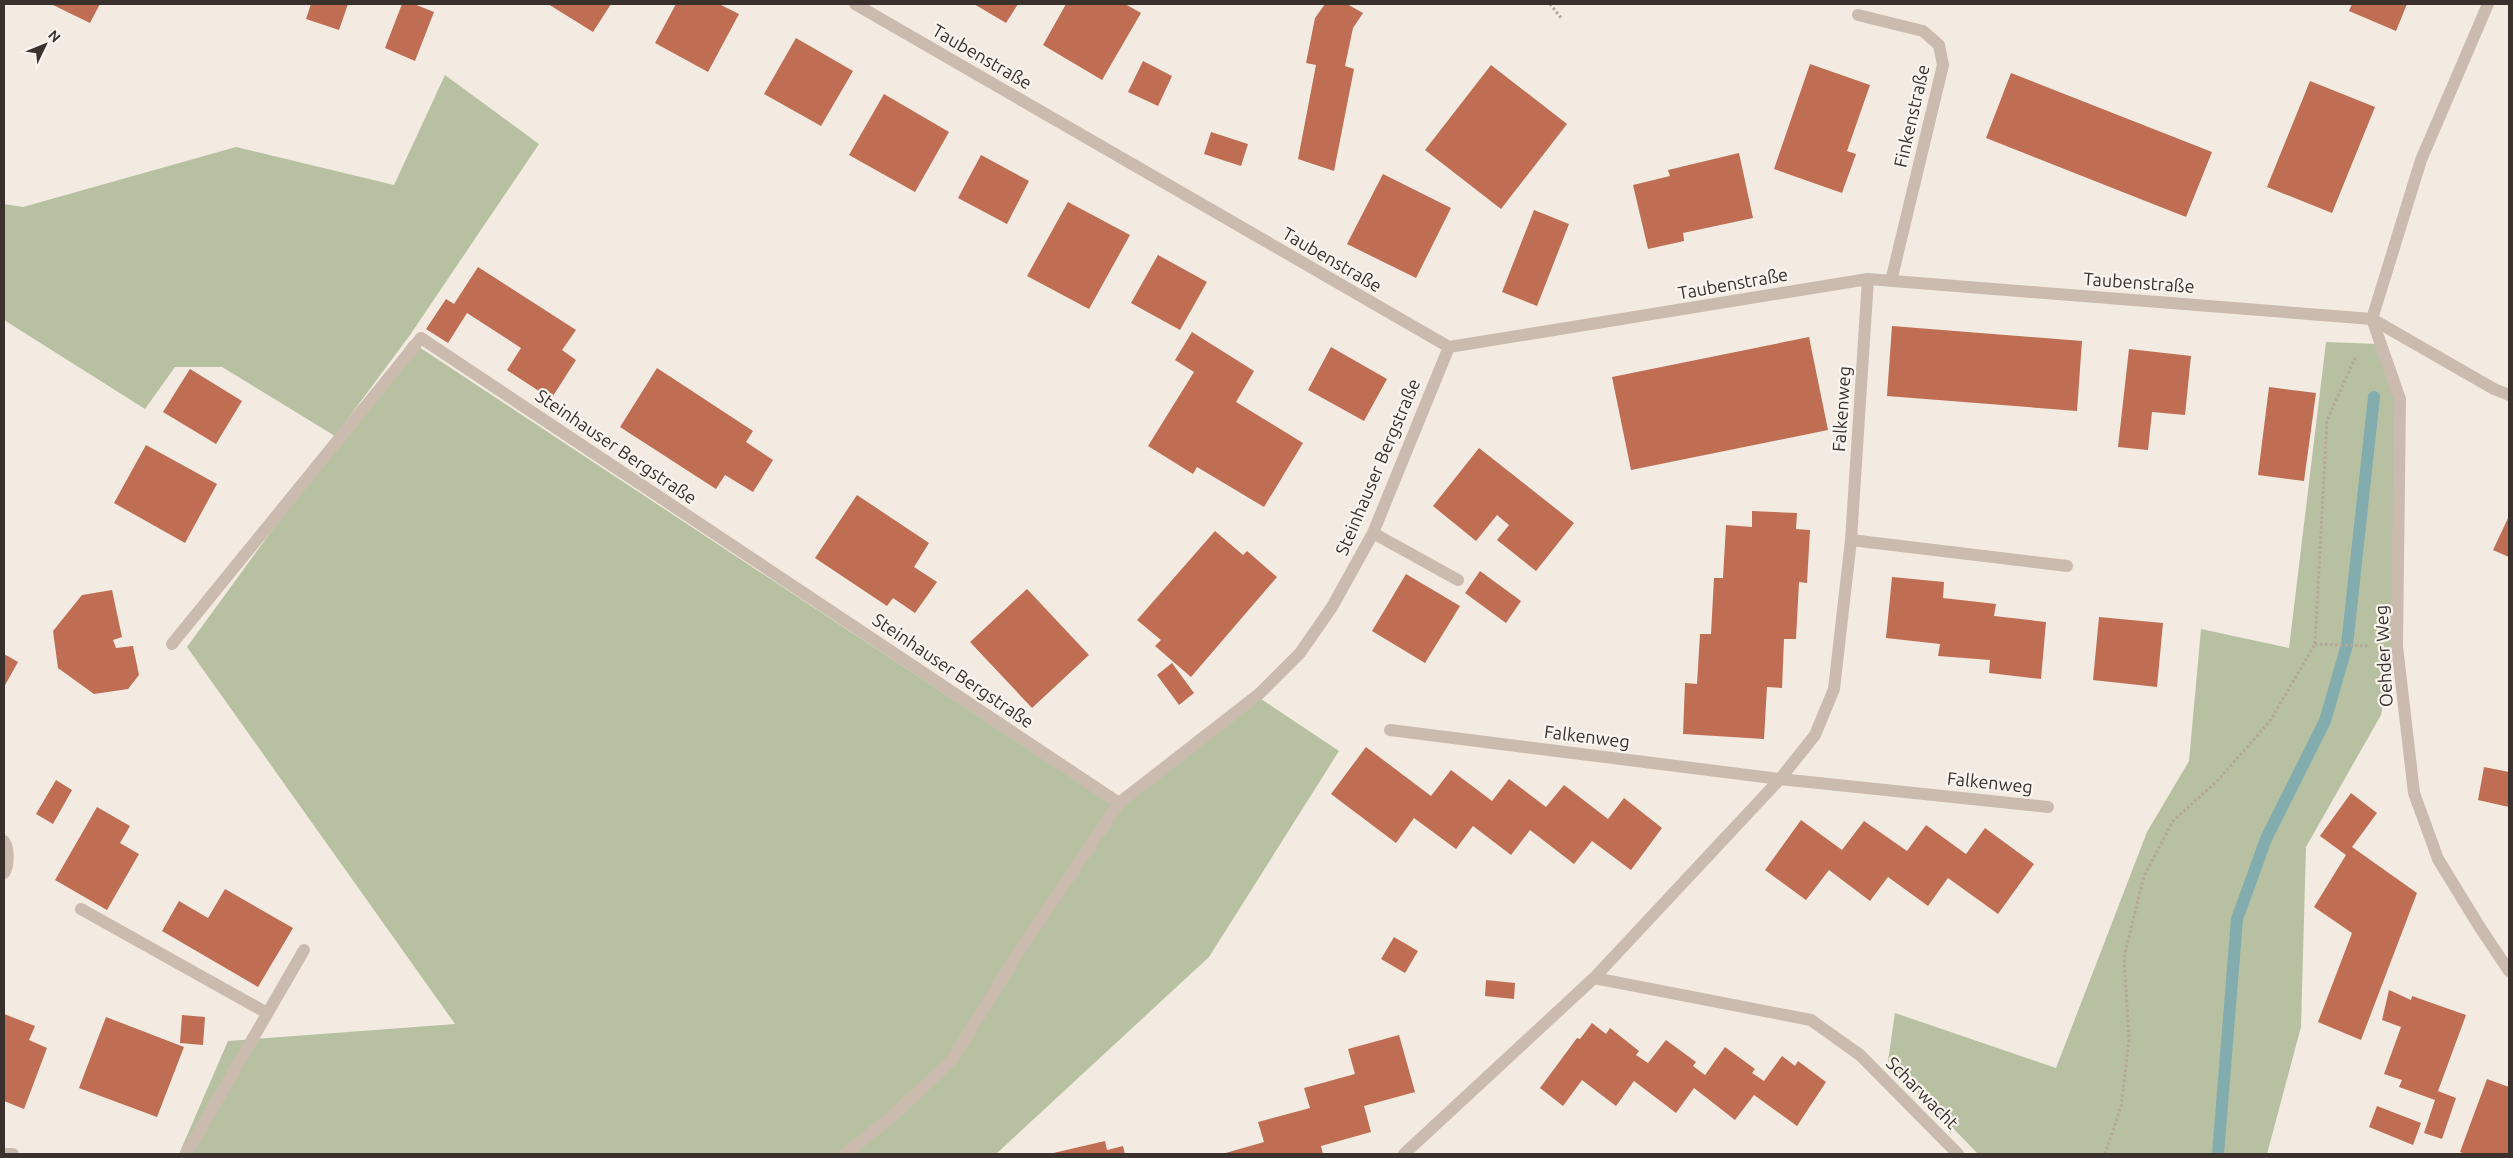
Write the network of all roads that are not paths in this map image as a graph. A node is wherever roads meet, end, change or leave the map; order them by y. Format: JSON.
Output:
{"nodes":[{"id":1,"x":855,"y":4,"type":"edge"},
{"id":2,"x":2488,"y":4,"type":"edge"},
{"id":3,"x":1858,"y":14,"type":"dead end"},
{"id":4,"x":1868,"y":279,"type":"junction"},
{"id":5,"x":1891,"y":281,"type":"junction"},
{"id":6,"x":2372,"y":319,"type":"junction"},
{"id":7,"x":1449,"y":347,"type":"junction"},
{"id":8,"x":2509,"y":394,"type":"edge"},
{"id":9,"x":1372,"y":533,"type":"junction"},
{"id":10,"x":1851,"y":540,"type":"junction"},
{"id":11,"x":2067,"y":566,"type":"dead end"},
{"id":12,"x":1458,"y":580,"type":"dead end"},
{"id":13,"x":172,"y":644,"type":"dead end"},
{"id":14,"x":1390,"y":730,"type":"dead end"},
{"id":15,"x":1780,"y":779,"type":"junction"},
{"id":16,"x":1119,"y":803,"type":"junction"},
{"id":17,"x":2048,"y":807,"type":"dead end"},
{"id":18,"x":4,"y":842,"type":"edge"},
{"id":19,"x":4,"y":874,"type":"edge"},
{"id":20,"x":81,"y":910,"type":"dead end"},
{"id":21,"x":304,"y":950,"type":"dead end"},
{"id":22,"x":2509,"y":971,"type":"edge"},
{"id":23,"x":1594,"y":978,"type":"junction"},
{"id":24,"x":268,"y":1013,"type":"junction"},
{"id":25,"x":4,"y":1154,"type":"edge"},
{"id":26,"x":14,"y":1154,"type":"edge"},
{"id":27,"x":186,"y":1154,"type":"edge"},
{"id":28,"x":845,"y":1154,"type":"edge"},
{"id":29,"x":1404,"y":1154,"type":"edge"},
{"id":30,"x":1958,"y":1154,"type":"edge"}],
"edges":[{"from":1,"to":7,"type":"street","name":"Taubenstraße"},
{"from":2,"to":6,"type":"street"},
{"from":3,"to":5,"type":"street","name":"Finkenstraße"},
{"from":4,"to":5,"type":"street","name":"Taubenstraße"},
{"from":4,"to":7,"type":"street","name":"Taubenstraße"},
{"from":4,"to":10,"type":"street","name":"Falkenweg"},
{"from":5,"to":6,"type":"street","name":"Taubenstraße"},
{"from":6,"to":8,"type":"street"},
{"from":6,"to":22,"type":"street","name":"Oehder Weg"},
{"from":7,"to":9,"type":"street","name":"Steinhauser Bergstraße"},
{"from":9,"to":12,"type":"street"},
{"from":9,"to":16,"type":"street","name":"Steinhauser Bergstraße"},
{"from":10,"to":11,"type":"street"},
{"from":10,"to":15,"type":"street","name":"Falkenweg"},
{"from":13,"to":16,"type":"street","name":"Steinhauser Bergstraße"},
{"from":14,"to":15,"type":"street","name":"Falkenweg"},
{"from":15,"to":17,"type":"street","name":"Falkenweg"},
{"from":15,"to":23,"type":"street","name":"Falkenweg"},
{"from":16,"to":28,"type":"street","name":"Steinhauser Bergstraße"},
{"from":18,"to":19,"type":"street"},
{"from":20,"to":24,"type":"street"},
{"from":21,"to":24,"type":"street"},
{"from":23,"to":29,"type":"street","name":"Falkenweg"},
{"from":23,"to":30,"type":"street","name":"Scharwacht"},
{"from":24,"to":27,"type":"street"},
{"from":25,"to":26,"type":"street"}]}
